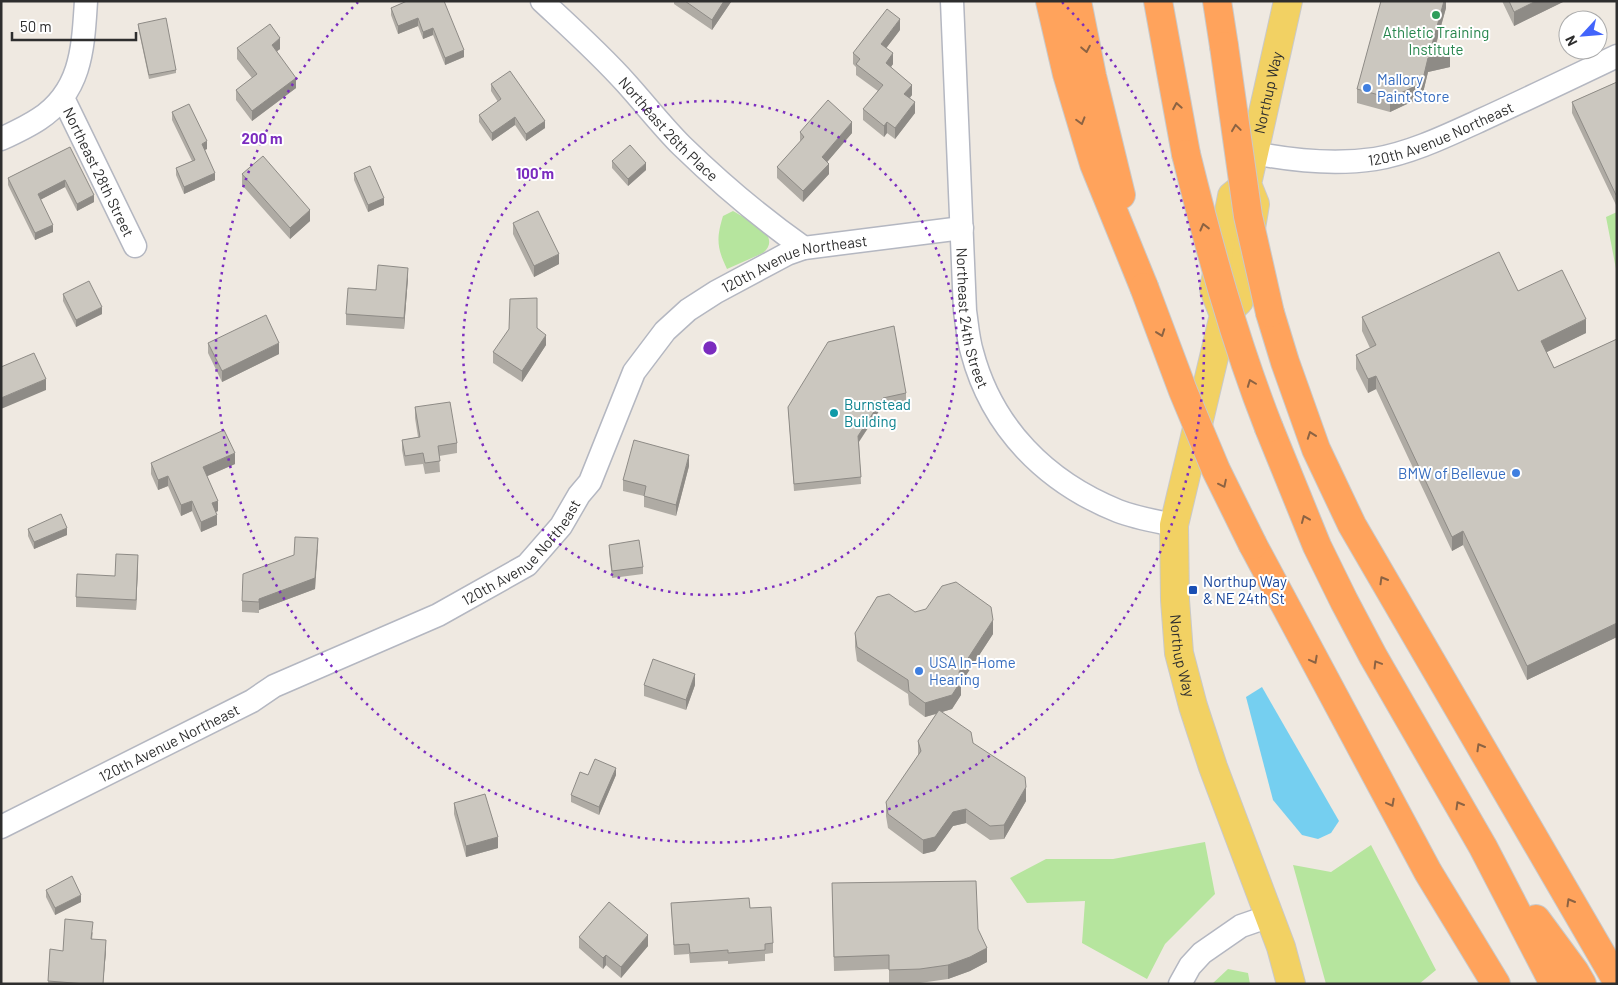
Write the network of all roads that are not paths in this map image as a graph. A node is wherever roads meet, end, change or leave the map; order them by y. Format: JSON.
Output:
{"nodes":[{"id":1,"x":86,"y":1,"type":"edge"},
{"id":2,"x":542,"y":1,"type":"edge"},
{"id":3,"x":952,"y":1,"type":"edge"},
{"id":4,"x":1050,"y":1,"type":"edge"},
{"id":5,"x":1077,"y":1,"type":"edge"},
{"id":6,"x":1217,"y":1,"type":"edge"},
{"id":7,"x":1288,"y":1,"type":"edge"},
{"id":8,"x":1160,"y":8,"type":"edge"},
{"id":9,"x":1617,"y":56,"type":"edge"},
{"id":10,"x":63,"y":98,"type":"junction"},
{"id":11,"x":1,"y":140,"type":"edge"},
{"id":12,"x":1254,"y":153,"type":"junction"},
{"id":13,"x":962,"y":228,"type":"junction"},
{"id":14,"x":135,"y":246,"type":"dead end"},
{"id":15,"x":804,"y":248,"type":"junction"},
{"id":16,"x":1144,"y":287,"type":"junction"},
{"id":17,"x":1174,"y":525,"type":"junction"},
{"id":18,"x":1,"y":827,"type":"edge"},
{"id":19,"x":1428,"y":872,"type":"junction"},
{"id":20,"x":1270,"y":916,"type":"junction"},
{"id":21,"x":1570,"y":980,"type":"edge"},
{"id":22,"x":1617,"y":981,"type":"edge"},
{"id":23,"x":1180,"y":984,"type":"edge"},
{"id":24,"x":1291,"y":984,"type":"edge"},
{"id":25,"x":1480,"y":984,"type":"edge"},
{"id":26,"x":1496,"y":984,"type":"edge"}],
"edges":[{"from":1,"to":10,"type":"street"},
{"from":2,"to":15,"type":"street","name":"Northeast 26th Place"},
{"from":3,"to":13,"type":"street","name":"Northeast 24th Street"},
{"from":4,"to":16,"type":"highway","one_way":true},
{"from":5,"to":16,"type":"highway","one_way":true},
{"from":22,"to":6,"type":"highway","one_way":true,"bridge":true},
{"from":7,"to":12,"type":"main road","name":"Northup Way"},
{"from":21,"to":8,"type":"highway","one_way":true,"bridge":true},
{"from":9,"to":12,"type":"street","name":"120th Avenue Northeast"},
{"from":10,"to":11,"type":"street"},
{"from":10,"to":14,"type":"street","name":"Northeast 28th Street"},
{"from":12,"to":17,"type":"main road","name":"Northup Way"},
{"from":13,"to":15,"type":"street","name":"120th Avenue Northeast"},
{"from":13,"to":17,"type":"street","name":"Northeast 24th Street"},
{"from":15,"to":18,"type":"street","name":"120th Avenue Northeast"},
{"from":16,"to":19,"type":"highway","one_way":true,"bridge":true},
{"from":17,"to":20,"type":"main road","name":"Northup Way"},
{"from":19,"to":25,"type":"highway"},
{"from":19,"to":26,"type":"highway"},
{"from":20,"to":23,"type":"street"},
{"from":20,"to":24,"type":"main road","name":"Northup Way"}]}
